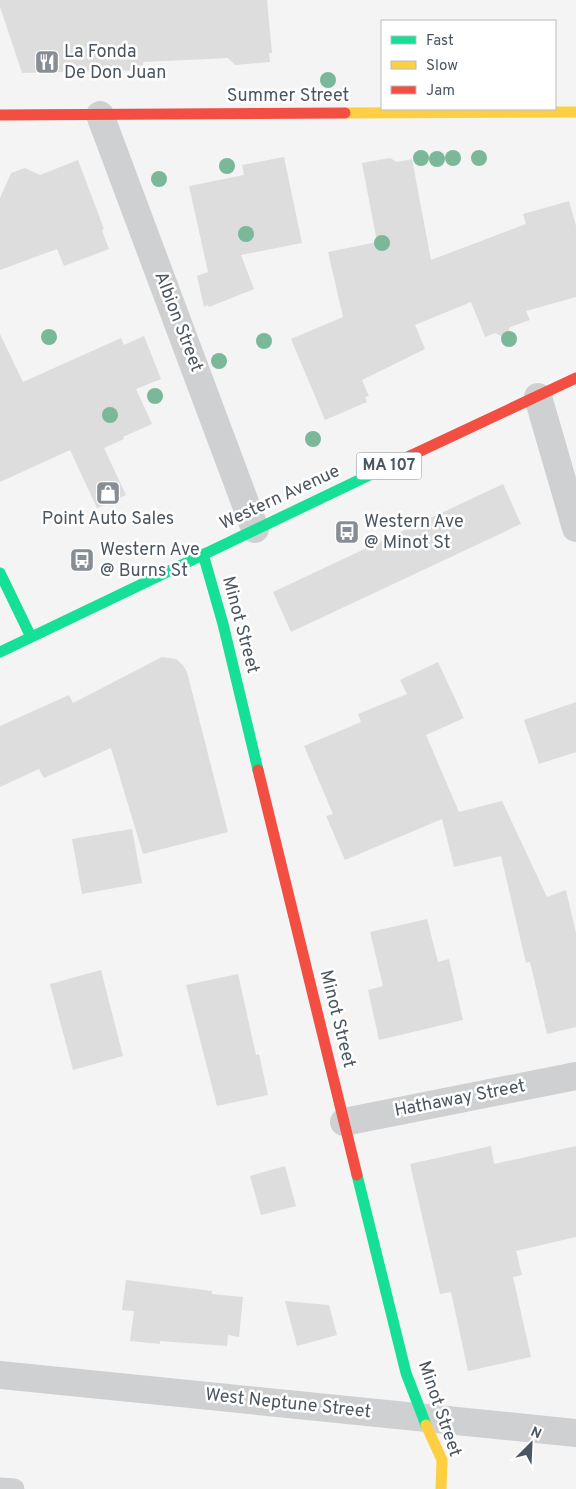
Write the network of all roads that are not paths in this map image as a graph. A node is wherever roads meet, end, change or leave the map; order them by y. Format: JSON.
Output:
{"nodes":[{"id":1,"x":576,"y":112,"type":"edge"},
{"id":2,"x":0,"y":115,"type":"edge"},
{"id":3,"x":100,"y":115,"type":"junction"},
{"id":4,"x":576,"y":378,"type":"edge"},
{"id":5,"x":538,"y":397,"type":"junction"},
{"id":6,"x":576,"y":528,"type":"edge"},
{"id":7,"x":255,"y":529,"type":"junction"},
{"id":8,"x":203,"y":554,"type":"junction"},
{"id":9,"x":0,"y":573,"type":"edge"},
{"id":10,"x":31,"y":637,"type":"junction"},
{"id":11,"x":0,"y":652,"type":"edge"},
{"id":12,"x":576,"y":1076,"type":"edge"},
{"id":13,"x":344,"y":1122,"type":"junction"},
{"id":14,"x":0,"y":1376,"type":"edge"},
{"id":15,"x":423,"y":1418,"type":"junction"},
{"id":16,"x":576,"y":1433,"type":"edge"},
{"id":17,"x":0,"y":1488,"type":"edge"},
{"id":18,"x":14,"y":1489,"type":"edge"},
{"id":19,"x":440,"y":1489,"type":"edge"}],
"edges":[{"from":1,"to":3,"type":"main road","name":"Summer Street"},
{"from":2,"to":3,"type":"main road","name":"Summer Street"},
{"from":3,"to":7,"type":"street","name":"Albion Street"},
{"from":4,"to":5,"type":"main road","name":"Western Avenue","number":"MA 107"},
{"from":5,"to":6,"type":"street"},
{"from":5,"to":7,"type":"main road","name":"Western Avenue","number":"MA 107"},
{"from":7,"to":8,"type":"main road","name":"Western Avenue","number":"MA 107"},
{"from":8,"to":10,"type":"main road","name":"Western Avenue","number":"MA 107"},
{"from":8,"to":13,"type":"main road","name":"Minot Street"},
{"from":9,"to":10,"type":"main road"},
{"from":10,"to":11,"type":"main road","name":"Western Avenue","number":"MA 107"},
{"from":12,"to":13,"type":"street","name":"Hathaway Street"},
{"from":13,"to":15,"type":"main road","name":"Minot Street"},
{"from":14,"to":15,"type":"street","name":"West Neptune Street"},
{"from":15,"to":16,"type":"street","name":"West Neptune Street"},
{"from":15,"to":19,"type":"main road","name":"Minot Street"},
{"from":17,"to":18,"type":"lane"}]}
